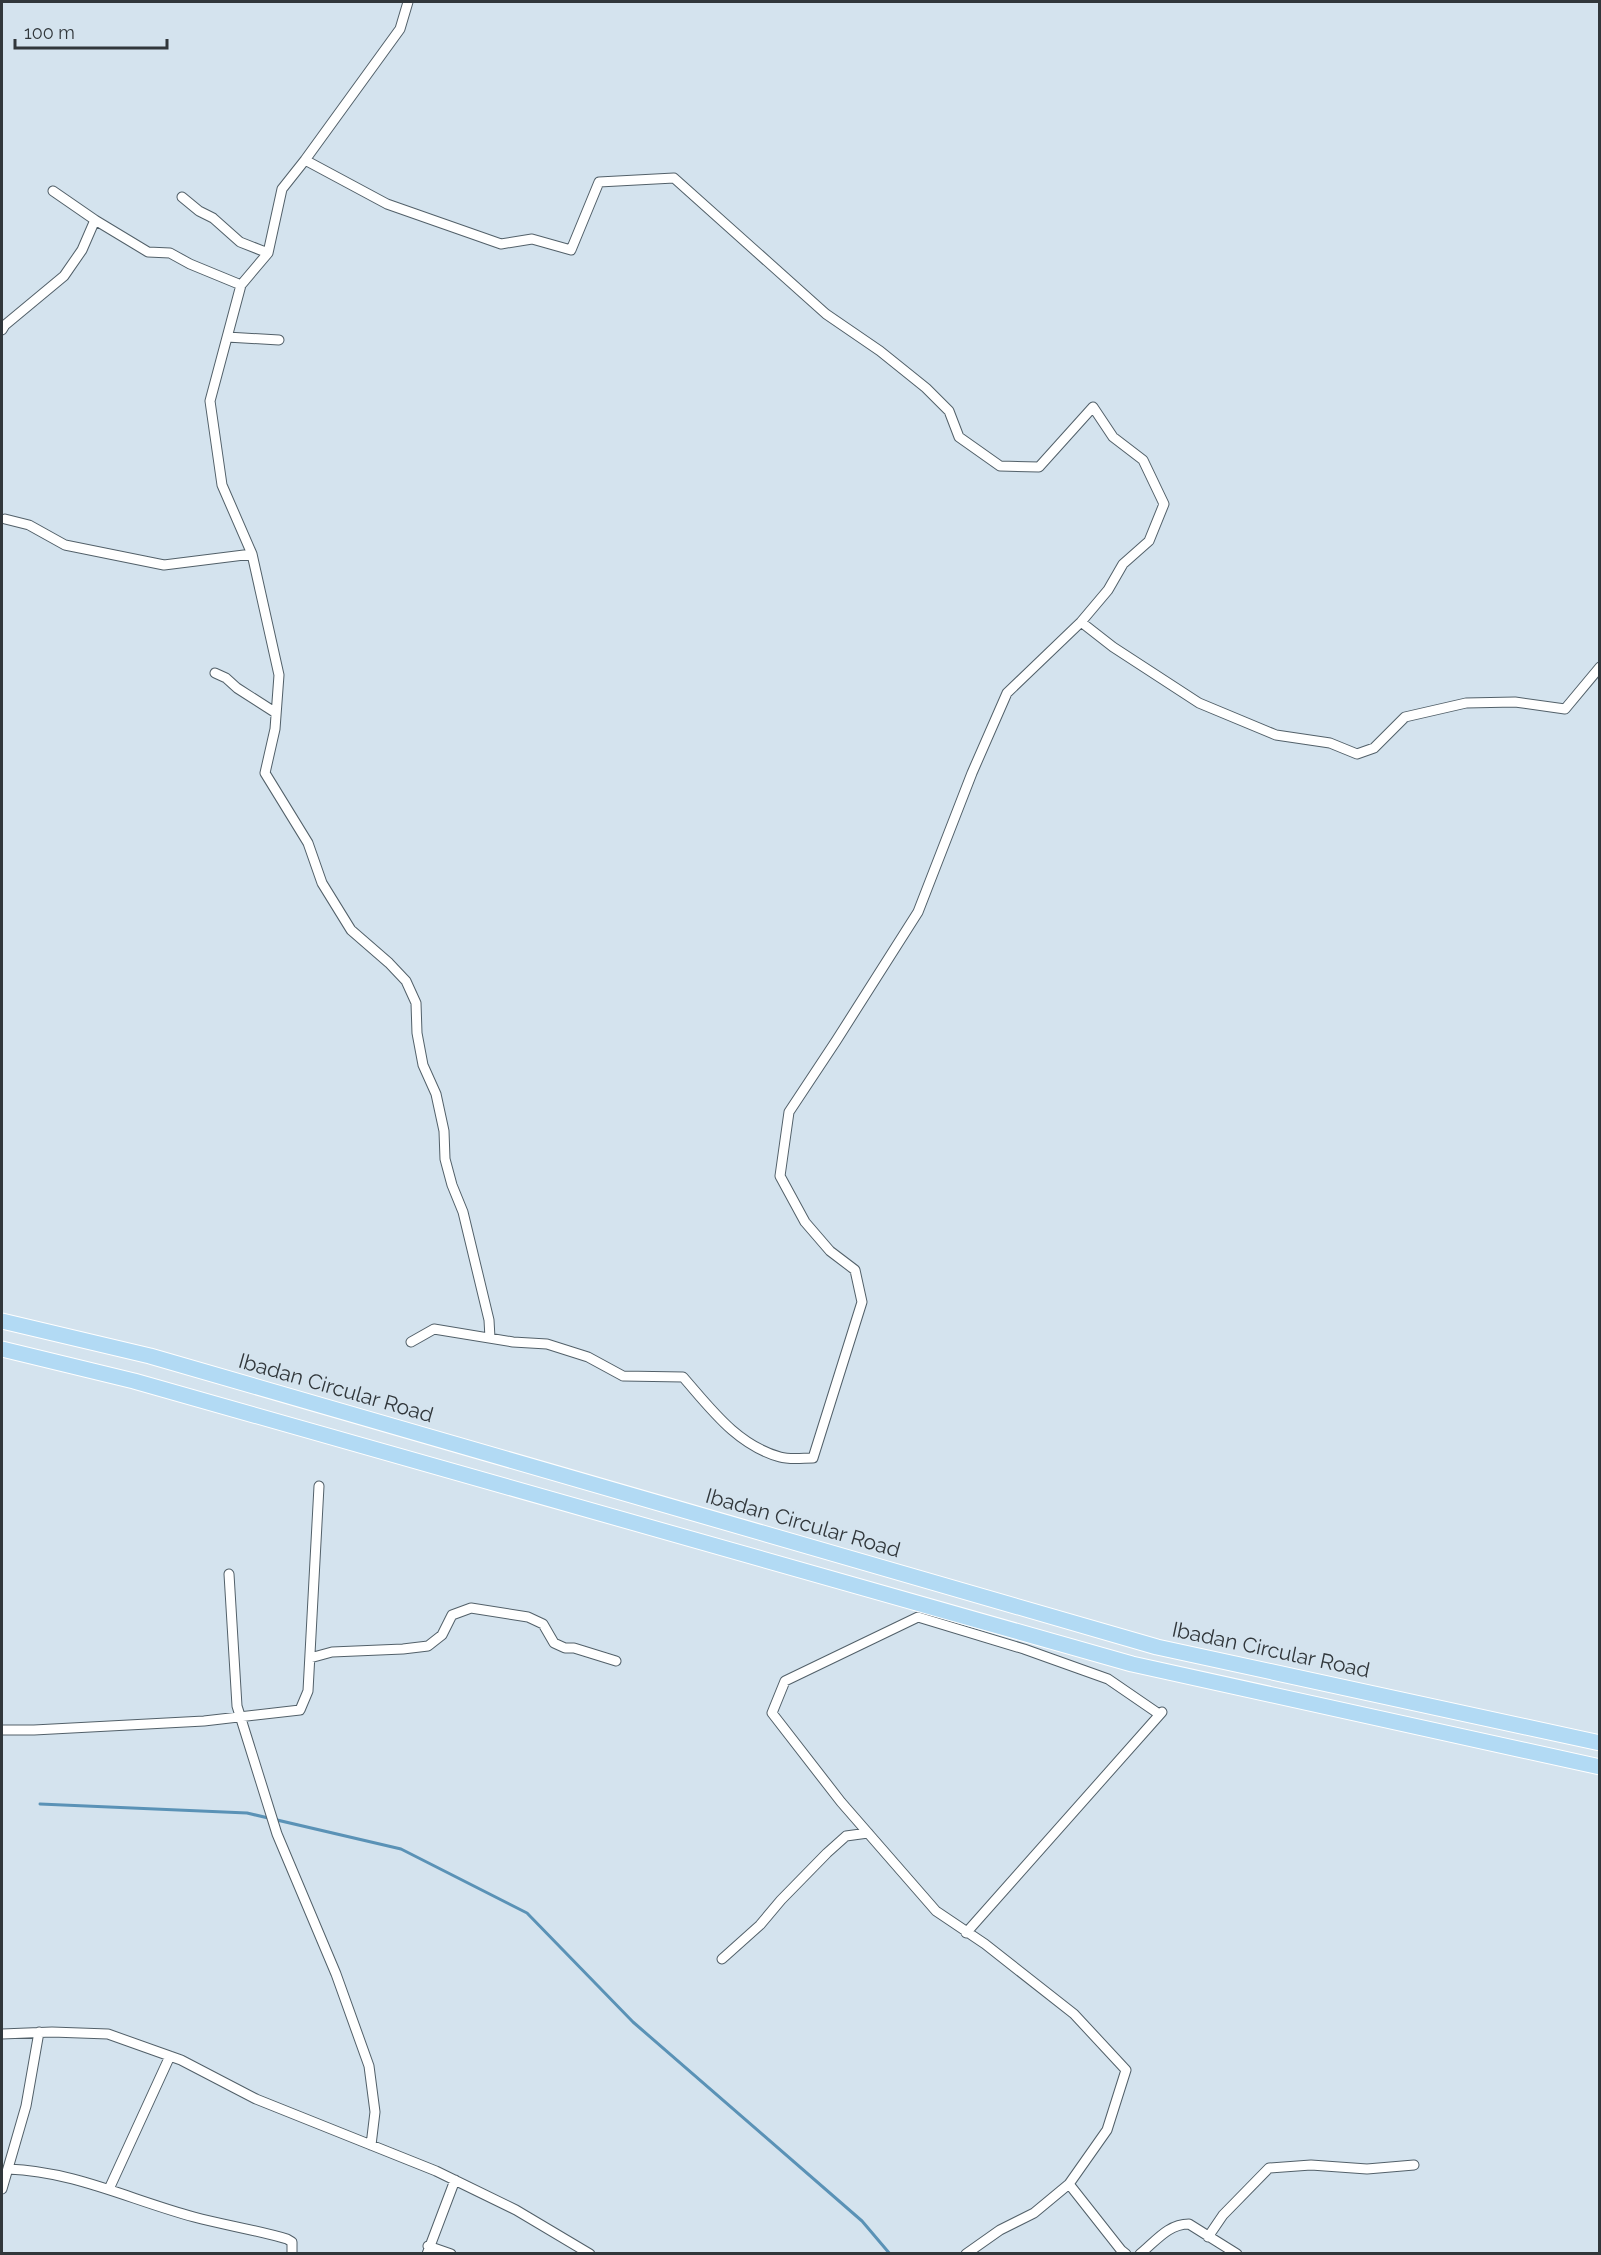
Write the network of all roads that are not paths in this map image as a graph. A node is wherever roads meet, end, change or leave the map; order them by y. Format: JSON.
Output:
{"nodes":[{"id":1,"x":408,"y":2,"type":"edge"},
{"id":2,"x":305,"y":160,"type":"junction"},
{"id":3,"x":53,"y":191,"type":"dead end"},
{"id":4,"x":182,"y":197,"type":"dead end"},
{"id":5,"x":95,"y":220,"type":"junction"},
{"id":6,"x":268,"y":253,"type":"junction"},
{"id":7,"x":241,"y":285,"type":"junction"},
{"id":8,"x":2,"y":330,"type":"edge"},
{"id":9,"x":226,"y":337,"type":"junction"},
{"id":10,"x":279,"y":340,"type":"dead end"},
{"id":11,"x":5,"y":519,"type":"dead end"},
{"id":12,"x":252,"y":554,"type":"junction"},
{"id":13,"x":1082,"y":622,"type":"junction"},
{"id":14,"x":1599,"y":667,"type":"edge"},
{"id":15,"x":215,"y":673,"type":"dead end"},
{"id":16,"x":276,"y":713,"type":"junction"},
{"id":17,"x":2,"y":1321,"type":"edge"},
{"id":18,"x":490,"y":1338,"type":"junction"},
{"id":19,"x":411,"y":1342,"type":"dead end"},
{"id":20,"x":2,"y":1349,"type":"edge"},
{"id":21,"x":319,"y":1486,"type":"dead end"},
{"id":22,"x":229,"y":1574,"type":"dead end"},
{"id":23,"x":310,"y":1658,"type":"junction"},
{"id":24,"x":616,"y":1661,"type":"dead end"},
{"id":25,"x":240,"y":1716,"type":"junction"},
{"id":26,"x":2,"y":1730,"type":"edge"},
{"id":27,"x":1599,"y":1743,"type":"edge"},
{"id":28,"x":1599,"y":1767,"type":"edge"},
{"id":29,"x":868,"y":1833,"type":"junction"},
{"id":30,"x":966,"y":1933,"type":"junction"},
{"id":31,"x":722,"y":1959,"type":"dead end"},
{"id":32,"x":39,"y":2032,"type":"junction"},
{"id":33,"x":2,"y":2034,"type":"edge"},
{"id":34,"x":170,"y":2056,"type":"junction"},
{"id":35,"x":371,"y":2145,"type":"junction"},
{"id":36,"x":1414,"y":2165,"type":"dead end"},
{"id":37,"x":8,"y":2169,"type":"junction"},
{"id":38,"x":455,"y":2180,"type":"junction"},
{"id":39,"x":1069,"y":2184,"type":"junction"},
{"id":40,"x":2,"y":2189,"type":"edge"},
{"id":41,"x":109,"y":2189,"type":"junction"},
{"id":42,"x":1208,"y":2237,"type":"junction"},
{"id":43,"x":427,"y":2250,"type":"edge"},
{"id":44,"x":292,"y":2253,"type":"edge"},
{"id":45,"x":451,"y":2253,"type":"edge"},
{"id":46,"x":590,"y":2253,"type":"edge"},
{"id":47,"x":966,"y":2253,"type":"edge"},
{"id":48,"x":1126,"y":2253,"type":"edge"},
{"id":49,"x":1140,"y":2253,"type":"edge"},
{"id":50,"x":1237,"y":2253,"type":"edge"}],
"edges":[{"from":1,"to":2,"type":"street"},
{"from":2,"to":6,"type":"street"},
{"from":2,"to":13,"type":"street"},
{"from":3,"to":5,"type":"street"},
{"from":4,"to":6,"type":"street"},
{"from":5,"to":7,"type":"street"},
{"from":5,"to":8,"type":"street"},
{"from":6,"to":7,"type":"street"},
{"from":7,"to":9,"type":"street"},
{"from":9,"to":10,"type":"street"},
{"from":9,"to":12,"type":"street"},
{"from":11,"to":12,"type":"street"},
{"from":12,"to":16,"type":"street"},
{"from":13,"to":14,"type":"street"},
{"from":13,"to":18,"type":"street"},
{"from":15,"to":16,"type":"street"},
{"from":16,"to":18,"type":"street"},
{"from":17,"to":27,"type":"highway","name":"Ibadan Circular Road"},
{"from":18,"to":19,"type":"street"},
{"from":20,"to":28,"type":"highway","name":"Ibadan Circular Road"},
{"from":21,"to":23,"type":"street"},
{"from":22,"to":25,"type":"street"},
{"from":23,"to":24,"type":"street"},
{"from":23,"to":25,"type":"street"},
{"from":25,"to":26,"type":"street"},
{"from":25,"to":35,"type":"street"},
{"from":29,"to":30,"type":"street"},
{"from":29,"to":30,"type":"street"},
{"from":29,"to":31,"type":"street"},
{"from":30,"to":39,"type":"street"},
{"from":32,"to":33,"type":"street"},
{"from":32,"to":34,"type":"street"},
{"from":32,"to":37,"type":"street"},
{"from":34,"to":35,"type":"street"},
{"from":34,"to":41,"type":"street"},
{"from":35,"to":38,"type":"street"},
{"from":36,"to":42,"type":"street"},
{"from":37,"to":40,"type":"street"},
{"from":37,"to":41,"type":"street"},
{"from":38,"to":43,"type":"street"},
{"from":38,"to":46,"type":"street"},
{"from":39,"to":47,"type":"street"},
{"from":39,"to":48,"type":"street"},
{"from":41,"to":44,"type":"street"},
{"from":42,"to":49,"type":"street"},
{"from":42,"to":50,"type":"street"},
{"from":43,"to":45,"type":"street"}]}
